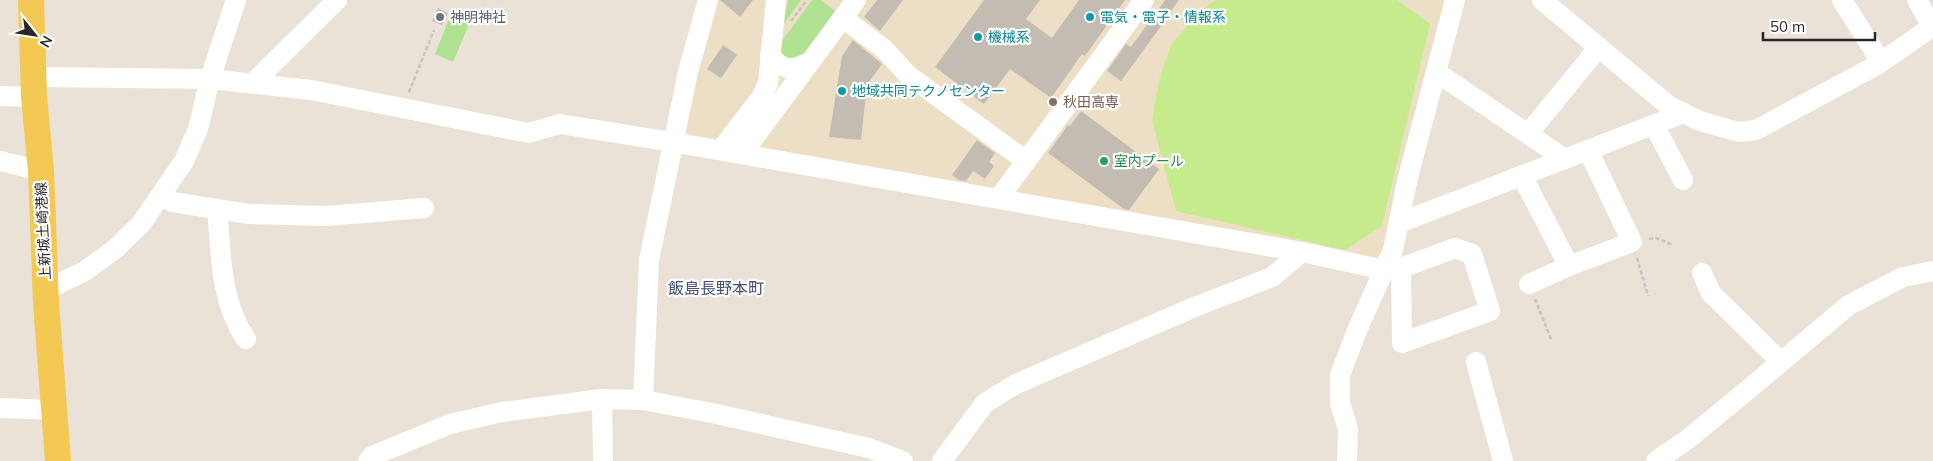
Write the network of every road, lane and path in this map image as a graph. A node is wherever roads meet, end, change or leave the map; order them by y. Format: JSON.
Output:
{"nodes":[{"id":1,"x":31,"y":0,"type":"edge"},
{"id":2,"x":236,"y":0,"type":"edge"},
{"id":3,"x":337,"y":0,"type":"edge"},
{"id":4,"x":708,"y":0,"type":"edge"},
{"id":5,"x":776,"y":0,"type":"edge"},
{"id":6,"x":856,"y":0,"type":"edge"},
{"id":7,"x":1144,"y":0,"type":"edge"},
{"id":8,"x":1455,"y":0,"type":"edge"},
{"id":9,"x":1542,"y":0,"type":"edge"},
{"id":10,"x":1842,"y":0,"type":"edge"},
{"id":11,"x":1917,"y":0,"type":"edge"},
{"id":12,"x":843,"y":18,"type":"junction"},
{"id":13,"x":1932,"y":26,"type":"edge"},
{"id":14,"x":434,"y":30,"type":"dead end"},
{"id":15,"x":1599,"y":47,"type":"junction"},
{"id":16,"x":770,"y":55,"type":"junction"},
{"id":17,"x":811,"y":60,"type":"junction"},
{"id":18,"x":1881,"y":62,"type":"junction"},
{"id":19,"x":1436,"y":72,"type":"junction"},
{"id":20,"x":210,"y":79,"type":"junction"},
{"id":21,"x":252,"y":84,"type":"junction"},
{"id":22,"x":34,"y":87,"type":"junction"},
{"id":23,"x":0,"y":96,"type":"edge"},
{"id":24,"x":403,"y":108,"type":"junction"},
{"id":25,"x":1684,"y":113,"type":"junction"},
{"id":26,"x":1654,"y":125,"type":"junction"},
{"id":27,"x":1528,"y":134,"type":"junction"},
{"id":28,"x":672,"y":142,"type":"junction"},
{"id":29,"x":721,"y":150,"type":"junction"},
{"id":30,"x":1588,"y":150,"type":"junction"},
{"id":31,"x":742,"y":154,"type":"junction"},
{"id":32,"x":1565,"y":159,"type":"junction"},
{"id":33,"x":0,"y":161,"type":"edge"},
{"id":34,"x":1026,"y":161,"type":"junction"},
{"id":35,"x":40,"y":171,"type":"junction"},
{"id":36,"x":1522,"y":176,"type":"junction"},
{"id":37,"x":1682,"y":180,"type":"dead end"},
{"id":38,"x":162,"y":194,"type":"junction"},
{"id":39,"x":999,"y":198,"type":"junction"},
{"id":40,"x":424,"y":208,"type":"dead end"},
{"id":41,"x":216,"y":209,"type":"junction"},
{"id":42,"x":1399,"y":223,"type":"junction"},
{"id":43,"x":1632,"y":242,"type":"junction"},
{"id":44,"x":1673,"y":245,"type":"dead end"},
{"id":45,"x":1302,"y":252,"type":"junction"},
{"id":46,"x":1391,"y":266,"type":"junction"},
{"id":47,"x":1569,"y":266,"type":"junction"},
{"id":48,"x":1933,"y":271,"type":"edge"},
{"id":49,"x":1702,"y":273,"type":"dead end"},
{"id":50,"x":1529,"y":284,"type":"joint"},
{"id":51,"x":46,"y":290,"type":"junction"},
{"id":52,"x":1648,"y":296,"type":"dead end"},
{"id":53,"x":246,"y":339,"type":"dead end"},
{"id":54,"x":1552,"y":339,"type":"dead end"},
{"id":55,"x":1476,"y":362,"type":"dead end"},
{"id":56,"x":1781,"y":362,"type":"junction"},
{"id":57,"x":602,"y":399,"type":"junction"},
{"id":58,"x":643,"y":400,"type":"junction"},
{"id":59,"x":0,"y":408,"type":"edge"},
{"id":60,"x":54,"y":410,"type":"junction"},
{"id":61,"x":58,"y":461,"type":"edge"},
{"id":62,"x":368,"y":461,"type":"edge"},
{"id":63,"x":602,"y":461,"type":"edge"},
{"id":64,"x":903,"y":461,"type":"edge"},
{"id":65,"x":942,"y":461,"type":"edge"},
{"id":66,"x":1347,"y":461,"type":"edge"},
{"id":67,"x":1503,"y":461,"type":"edge"},
{"id":68,"x":1656,"y":461,"type":"edge"}],
"edges":[{"from":1,"to":22,"type":"main road","name":"上新城土崎港線"},
{"from":2,"to":20,"type":"street"},
{"from":3,"to":21,"type":"street"},
{"from":4,"to":28,"type":"street"},
{"from":5,"to":16,"type":"street"},
{"from":6,"to":12,"type":"street"},
{"from":7,"to":34,"type":"street"},
{"from":8,"to":19,"type":"street"},
{"from":9,"to":15,"type":"street"},
{"from":10,"to":18,"type":"street"},
{"from":11,"to":13,"type":"street"},
{"from":12,"to":17,"type":"street"},
{"from":12,"to":34,"type":"street"},
{"from":13,"to":18,"type":"street"},
{"from":14,"to":24,"type":"path"},
{"from":15,"to":25,"type":"street"},
{"from":15,"to":27,"type":"street"},
{"from":16,"to":17,"type":"street"},
{"from":16,"to":29,"type":"street"},
{"from":17,"to":31,"type":"street"},
{"from":18,"to":25,"type":"street"},
{"from":19,"to":27,"type":"street"},
{"from":19,"to":42,"type":"street"},
{"from":20,"to":21,"type":"street"},
{"from":20,"to":22,"type":"street"},
{"from":20,"to":38,"type":"street"},
{"from":21,"to":24,"type":"street"},
{"from":22,"to":23,"type":"street"},
{"from":22,"to":35,"type":"main road","name":"上新城土崎港線"},
{"from":24,"to":28,"type":"street"},
{"from":25,"to":26,"type":"street"},
{"from":26,"to":30,"type":"street"},
{"from":26,"to":37,"type":"street"},
{"from":27,"to":32,"type":"street"},
{"from":28,"to":29,"type":"street"},
{"from":28,"to":58,"type":"street"},
{"from":29,"to":31,"type":"street"},
{"from":30,"to":32,"type":"street"},
{"from":30,"to":43,"type":"street"},
{"from":31,"to":39,"type":"street"},
{"from":32,"to":36,"type":"street"},
{"from":33,"to":35,"type":"street"},
{"from":34,"to":39,"type":"street"},
{"from":35,"to":51,"type":"main road","name":"上新城土崎港線"},
{"from":36,"to":42,"type":"street"},
{"from":36,"to":47,"type":"street"},
{"from":38,"to":41,"type":"street"},
{"from":38,"to":51,"type":"street"},
{"from":39,"to":45,"type":"street"},
{"from":40,"to":41,"type":"street"},
{"from":41,"to":53,"type":"street"},
{"from":42,"to":46,"type":"street"},
{"from":43,"to":44,"type":"path"},
{"from":43,"to":47,"type":"street"},
{"from":43,"to":52,"type":"path"},
{"from":45,"to":46,"type":"street"},
{"from":45,"to":65,"type":"street"},
{"from":46,"to":46,"type":"street"},
{"from":46,"to":66,"type":"street"},
{"from":47,"to":50,"type":"street"},
{"from":48,"to":56,"type":"street"},
{"from":49,"to":56,"type":"street"},
{"from":50,"to":54,"type":"path"},
{"from":51,"to":60,"type":"main road","name":"上新城土崎港線"},
{"from":55,"to":67,"type":"street"},
{"from":56,"to":68,"type":"street"},
{"from":57,"to":58,"type":"street"},
{"from":57,"to":62,"type":"street"},
{"from":57,"to":63,"type":"street"},
{"from":58,"to":64,"type":"street"},
{"from":59,"to":60,"type":"street"},
{"from":60,"to":61,"type":"main road","name":"上新城土崎港線"}]}
